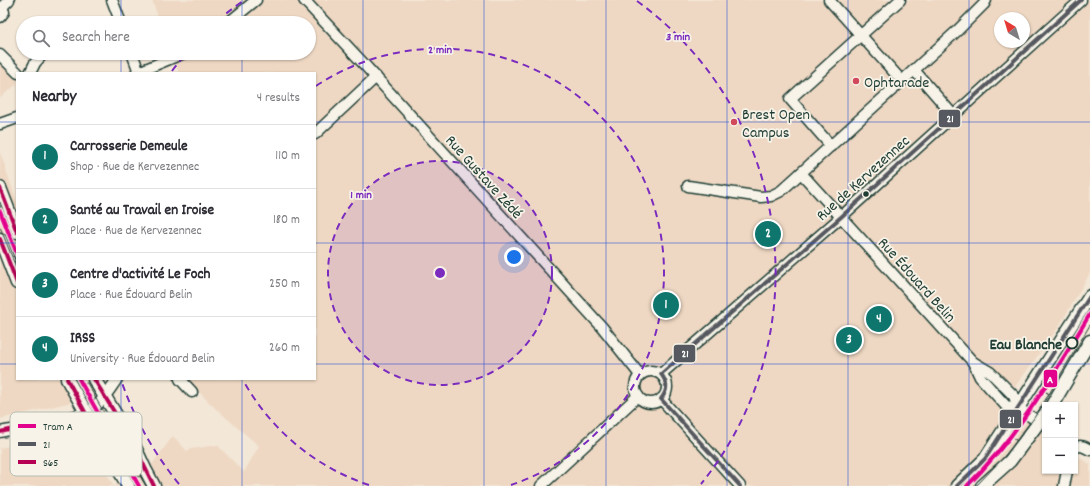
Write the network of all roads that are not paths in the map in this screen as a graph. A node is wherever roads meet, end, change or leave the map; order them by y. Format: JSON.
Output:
{"nodes":[{"id":1,"x":8,"y":0,"type":"edge"},
{"id":2,"x":112,"y":0,"type":"edge"},
{"id":3,"x":256,"y":0,"type":"edge"},
{"id":4,"x":304,"y":0,"type":"edge"},
{"id":5,"x":829,"y":0,"type":"edge"},
{"id":6,"x":900,"y":0,"type":"edge"},
{"id":7,"x":986,"y":0,"type":"edge"},
{"id":8,"x":1080,"y":0,"type":"edge"},
{"id":9,"x":118,"y":16,"type":"edge"},
{"id":10,"x":237,"y":16,"type":"edge"},
{"id":11,"x":0,"y":17,"type":"edge"},
{"id":12,"x":861,"y":35,"type":"junction"},
{"id":13,"x":0,"y":55,"type":"edge"},
{"id":14,"x":37,"y":60,"type":"edge"},
{"id":15,"x":134,"y":60,"type":"edge"},
{"id":16,"x":167,"y":60,"type":"edge"},
{"id":17,"x":914,"y":70,"type":"junction"},
{"id":18,"x":17,"y":72,"type":"edge"},
{"id":19,"x":30,"y":72,"type":"edge"},
{"id":20,"x":138,"y":72,"type":"edge"},
{"id":21,"x":376,"y":77,"type":"junction"},
{"id":22,"x":902,"y":81,"type":"junction"},
{"id":23,"x":953,"y":115,"type":"junction"},
{"id":24,"x":16,"y":118,"type":"edge"},
{"id":25,"x":0,"y":124,"type":"edge"},
{"id":26,"x":316,"y":133,"type":"edge"},
{"id":27,"x":831,"y":146,"type":"junction"},
{"id":28,"x":801,"y":174,"type":"junction"},
{"id":29,"x":688,"y":186,"type":"dead end"},
{"id":30,"x":0,"y":188,"type":"edge"},
{"id":31,"x":840,"y":217,"type":"junction"},
{"id":32,"x":16,"y":229,"type":"edge"},
{"id":33,"x":0,"y":239,"type":"edge"},
{"id":34,"x":16,"y":280,"type":"edge"},
{"id":35,"x":1090,"y":296,"type":"edge"},
{"id":36,"x":1090,"y":341,"type":"edge"},
{"id":37,"x":661,"y":374,"type":"junction"},
{"id":38,"x":640,"y":375,"type":"junction"},
{"id":39,"x":68,"y":380,"type":"edge"},
{"id":40,"x":95,"y":380,"type":"edge"},
{"id":41,"x":116,"y":380,"type":"edge"},
{"id":42,"x":181,"y":380,"type":"edge"},
{"id":43,"x":192,"y":392,"type":"dead end"},
{"id":44,"x":104,"y":396,"type":"junction"},
{"id":45,"x":638,"y":396,"type":"junction"},
{"id":46,"x":661,"y":399,"type":"junction"},
{"id":47,"x":1054,"y":402,"type":"edge"},
{"id":48,"x":1018,"y":408,"type":"junction"},
{"id":49,"x":85,"y":412,"type":"joint"},
{"id":50,"x":114,"y":412,"type":"edge"},
{"id":51,"x":1042,"y":418,"type":"edge"},
{"id":52,"x":10,"y":430,"type":"edge"},
{"id":53,"x":0,"y":432,"type":"edge"},
{"id":54,"x":1078,"y":446,"type":"edge"},
{"id":55,"x":1090,"y":450,"type":"edge"},
{"id":56,"x":142,"y":463,"type":"edge"},
{"id":57,"x":1066,"y":474,"type":"edge"},
{"id":58,"x":122,"y":476,"type":"edge"},
{"id":59,"x":128,"y":486,"type":"edge"},
{"id":60,"x":154,"y":486,"type":"edge"},
{"id":61,"x":541,"y":486,"type":"edge"},
{"id":62,"x":740,"y":486,"type":"edge"},
{"id":63,"x":957,"y":486,"type":"edge"},
{"id":64,"x":982,"y":486,"type":"edge"},
{"id":65,"x":1064,"y":486,"type":"edge"}],
"edges":[{"from":1,"to":11,"type":"street"},
{"from":2,"to":9,"type":"street"},
{"from":3,"to":10,"type":"street"},
{"from":4,"to":21,"type":"street","name":"Rue Gustave Zédé"},
{"from":5,"to":12,"type":"street"},
{"from":6,"to":12,"type":"street"},
{"from":7,"to":17,"type":"street"},
{"from":8,"to":23,"type":"street","name":"Rue de Kervezennec"},
{"from":12,"to":22,"type":"street"},
{"from":12,"to":27,"type":"street"},
{"from":13,"to":18,"type":"street"},
{"from":14,"to":19,"type":"street"},
{"from":15,"to":20,"type":"street"},
{"from":16,"to":20,"type":"street"},
{"from":17,"to":22,"type":"street"},
{"from":17,"to":23,"type":"street"},
{"from":21,"to":26,"type":"street"},
{"from":21,"to":38,"type":"street","name":"Rue Gustave Zédé"},
{"from":22,"to":27,"type":"street"},
{"from":23,"to":31,"type":"street","name":"Rue de Kervezennec"},
{"from":24,"to":25,"type":"street"},
{"from":27,"to":28,"type":"street"},
{"from":28,"to":29,"type":"street"},
{"from":28,"to":31,"type":"street","name":"Rue Édouard Belin"},
{"from":30,"to":32,"type":"main road"},
{"from":31,"to":37,"type":"street","name":"Rue de Kervezennec"},
{"from":31,"to":48,"type":"street","name":"Rue Édouard Belin"},
{"from":33,"to":34,"type":"main road"},
{"from":35,"to":48,"type":"main road"},
{"from":36,"to":47,"type":"main road"},
{"from":37,"to":38,"type":"street"},
{"from":37,"to":46,"type":"street"},
{"from":38,"to":45,"type":"street"},
{"from":39,"to":49,"type":"main road"},
{"from":40,"to":44,"type":"main road"},
{"from":41,"to":44,"type":"street"},
{"from":42,"to":43,"type":"street"},
{"from":44,"to":49,"type":"street"},
{"from":44,"to":50,"type":"main road"},
{"from":45,"to":46,"type":"street"},
{"from":45,"to":61,"type":"street"},
{"from":46,"to":62,"type":"street"},
{"from":48,"to":51,"type":"street","name":"Rue Édouard Belin"},
{"from":48,"to":63,"type":"main road"},
{"from":51,"to":64,"type":"main road"},
{"from":52,"to":53,"type":"street"},
{"from":54,"to":55,"type":"street"},
{"from":56,"to":60,"type":"main road"},
{"from":57,"to":65,"type":"street"},
{"from":58,"to":59,"type":"main road"}]}
